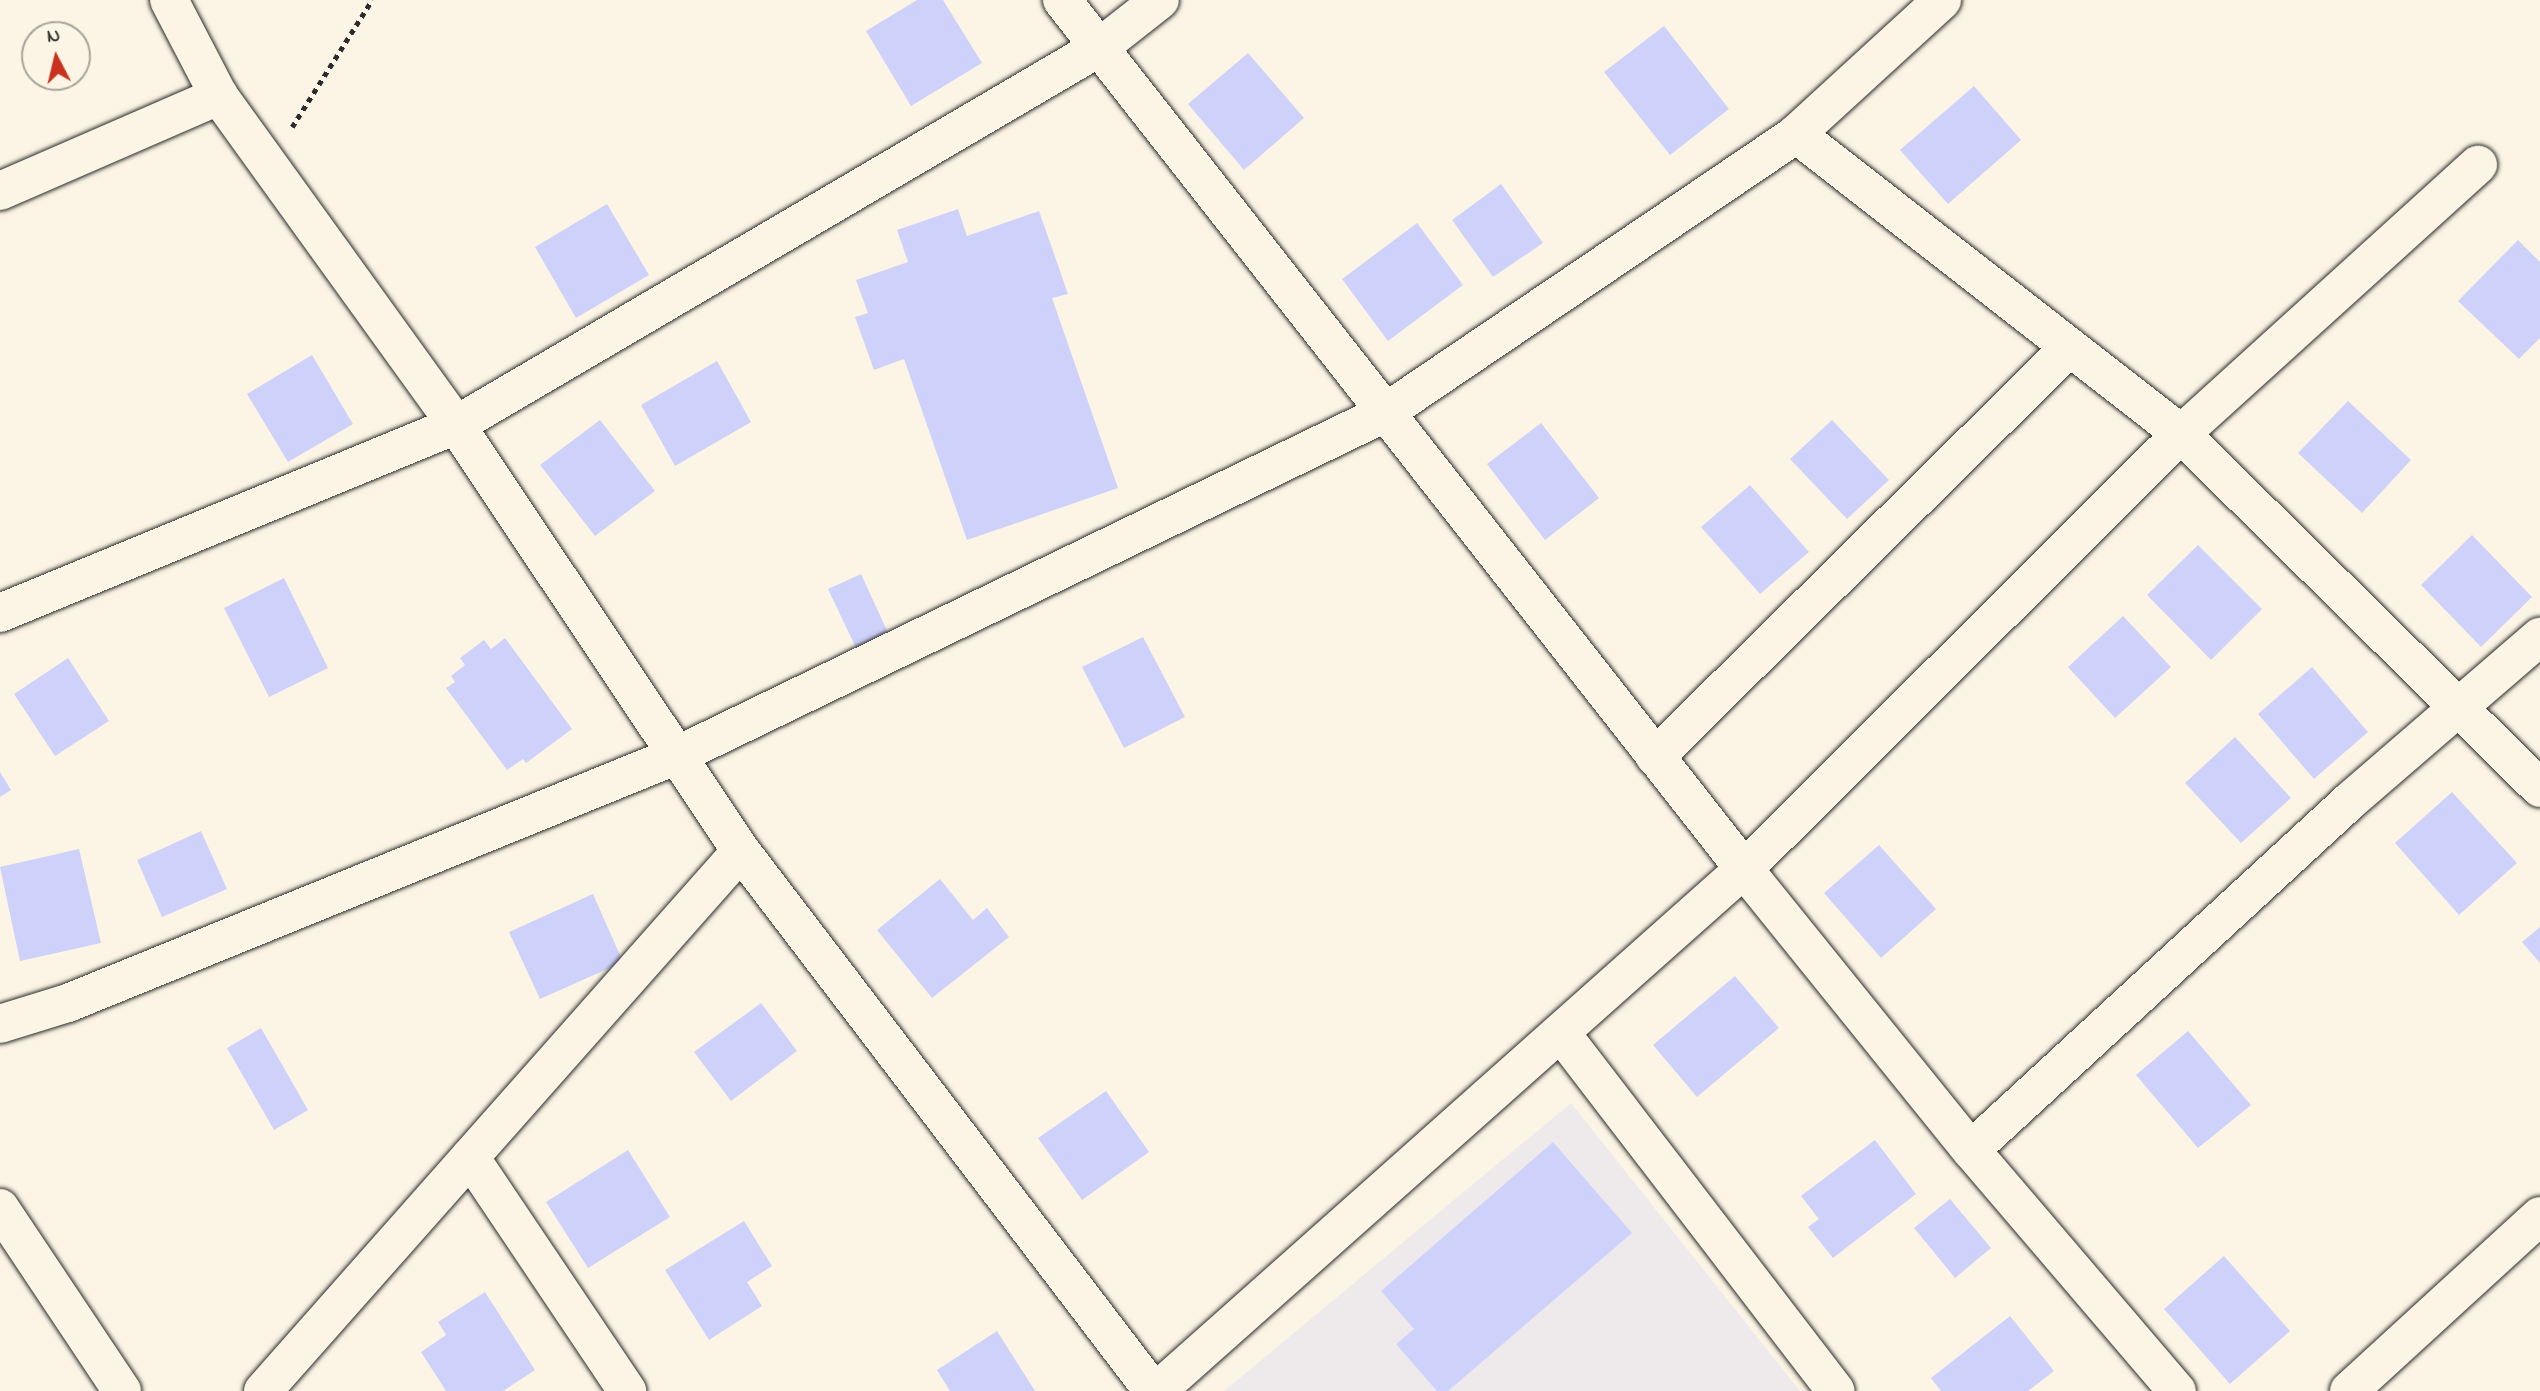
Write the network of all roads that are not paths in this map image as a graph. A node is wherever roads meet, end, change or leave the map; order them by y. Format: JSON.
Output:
{"nodes":[{"id":1,"x":169,"y":0,"type":"edge"},
{"id":2,"x":1062,"y":0,"type":"edge"},
{"id":3,"x":1160,"y":0,"type":"edge"},
{"id":4,"x":1942,"y":0,"type":"edge"},
{"id":5,"x":1100,"y":47,"type":"junction"},
{"id":6,"x":219,"y":96,"type":"junction"},
{"id":7,"x":1796,"y":134,"type":"junction"},
{"id":8,"x":2478,"y":165,"type":"dead end"},
{"id":9,"x":0,"y":191,"type":"edge"},
{"id":10,"x":2070,"y":347,"type":"junction"},
{"id":11,"x":1383,"y":414,"type":"junction"},
{"id":12,"x":456,"y":425,"type":"junction"},
{"id":13,"x":2181,"y":434,"type":"junction"},
{"id":14,"x":0,"y":613,"type":"edge"},
{"id":15,"x":2540,"y":636,"type":"edge"},
{"id":16,"x":2459,"y":708,"type":"junction"},
{"id":17,"x":680,"y":754,"type":"junction"},
{"id":18,"x":1656,"y":757,"type":"junction"},
{"id":19,"x":2540,"y":788,"type":"edge"},
{"id":20,"x":741,"y":852,"type":"junction"},
{"id":21,"x":1744,"y":869,"type":"junction"},
{"id":22,"x":0,"y":1024,"type":"edge"},
{"id":23,"x":1561,"y":1033,"type":"junction"},
{"id":24,"x":1971,"y":1150,"type":"junction"},
{"id":25,"x":470,"y":1157,"type":"junction"},
{"id":26,"x":0,"y":1208,"type":"edge"},
{"id":27,"x":2540,"y":1216,"type":"edge"},
{"id":28,"x":1141,"y":1387,"type":"edge"},
{"id":29,"x":122,"y":1391,"type":"edge"},
{"id":30,"x":263,"y":1391,"type":"edge"},
{"id":31,"x":627,"y":1391,"type":"edge"},
{"id":32,"x":1836,"y":1391,"type":"edge"},
{"id":33,"x":2177,"y":1391,"type":"edge"},
{"id":34,"x":2349,"y":1391,"type":"edge"}],
"edges":[{"from":1,"to":6,"type":"street"},
{"from":2,"to":5,"type":"street"},
{"from":3,"to":5,"type":"street"},
{"from":4,"to":7,"type":"street"},
{"from":5,"to":11,"type":"street"},
{"from":5,"to":12,"type":"street"},
{"from":6,"to":9,"type":"street"},
{"from":6,"to":12,"type":"street"},
{"from":7,"to":10,"type":"street"},
{"from":7,"to":11,"type":"street"},
{"from":8,"to":13,"type":"street"},
{"from":10,"to":13,"type":"street"},
{"from":10,"to":18,"type":"street"},
{"from":11,"to":17,"type":"street"},
{"from":11,"to":18,"type":"street"},
{"from":12,"to":14,"type":"street"},
{"from":12,"to":17,"type":"street"},
{"from":13,"to":16,"type":"street"},
{"from":13,"to":21,"type":"street"},
{"from":15,"to":16,"type":"street"},
{"from":16,"to":19,"type":"street"},
{"from":16,"to":24,"type":"street"},
{"from":17,"to":20,"type":"street"},
{"from":17,"to":22,"type":"street"},
{"from":18,"to":21,"type":"street"},
{"from":20,"to":25,"type":"street"},
{"from":20,"to":28,"type":"street"},
{"from":21,"to":23,"type":"street"},
{"from":21,"to":24,"type":"street"},
{"from":23,"to":28,"type":"street"},
{"from":23,"to":32,"type":"street"},
{"from":24,"to":33,"type":"street"},
{"from":25,"to":30,"type":"street"},
{"from":25,"to":31,"type":"street"},
{"from":26,"to":29,"type":"street"},
{"from":27,"to":34,"type":"street"}]}
